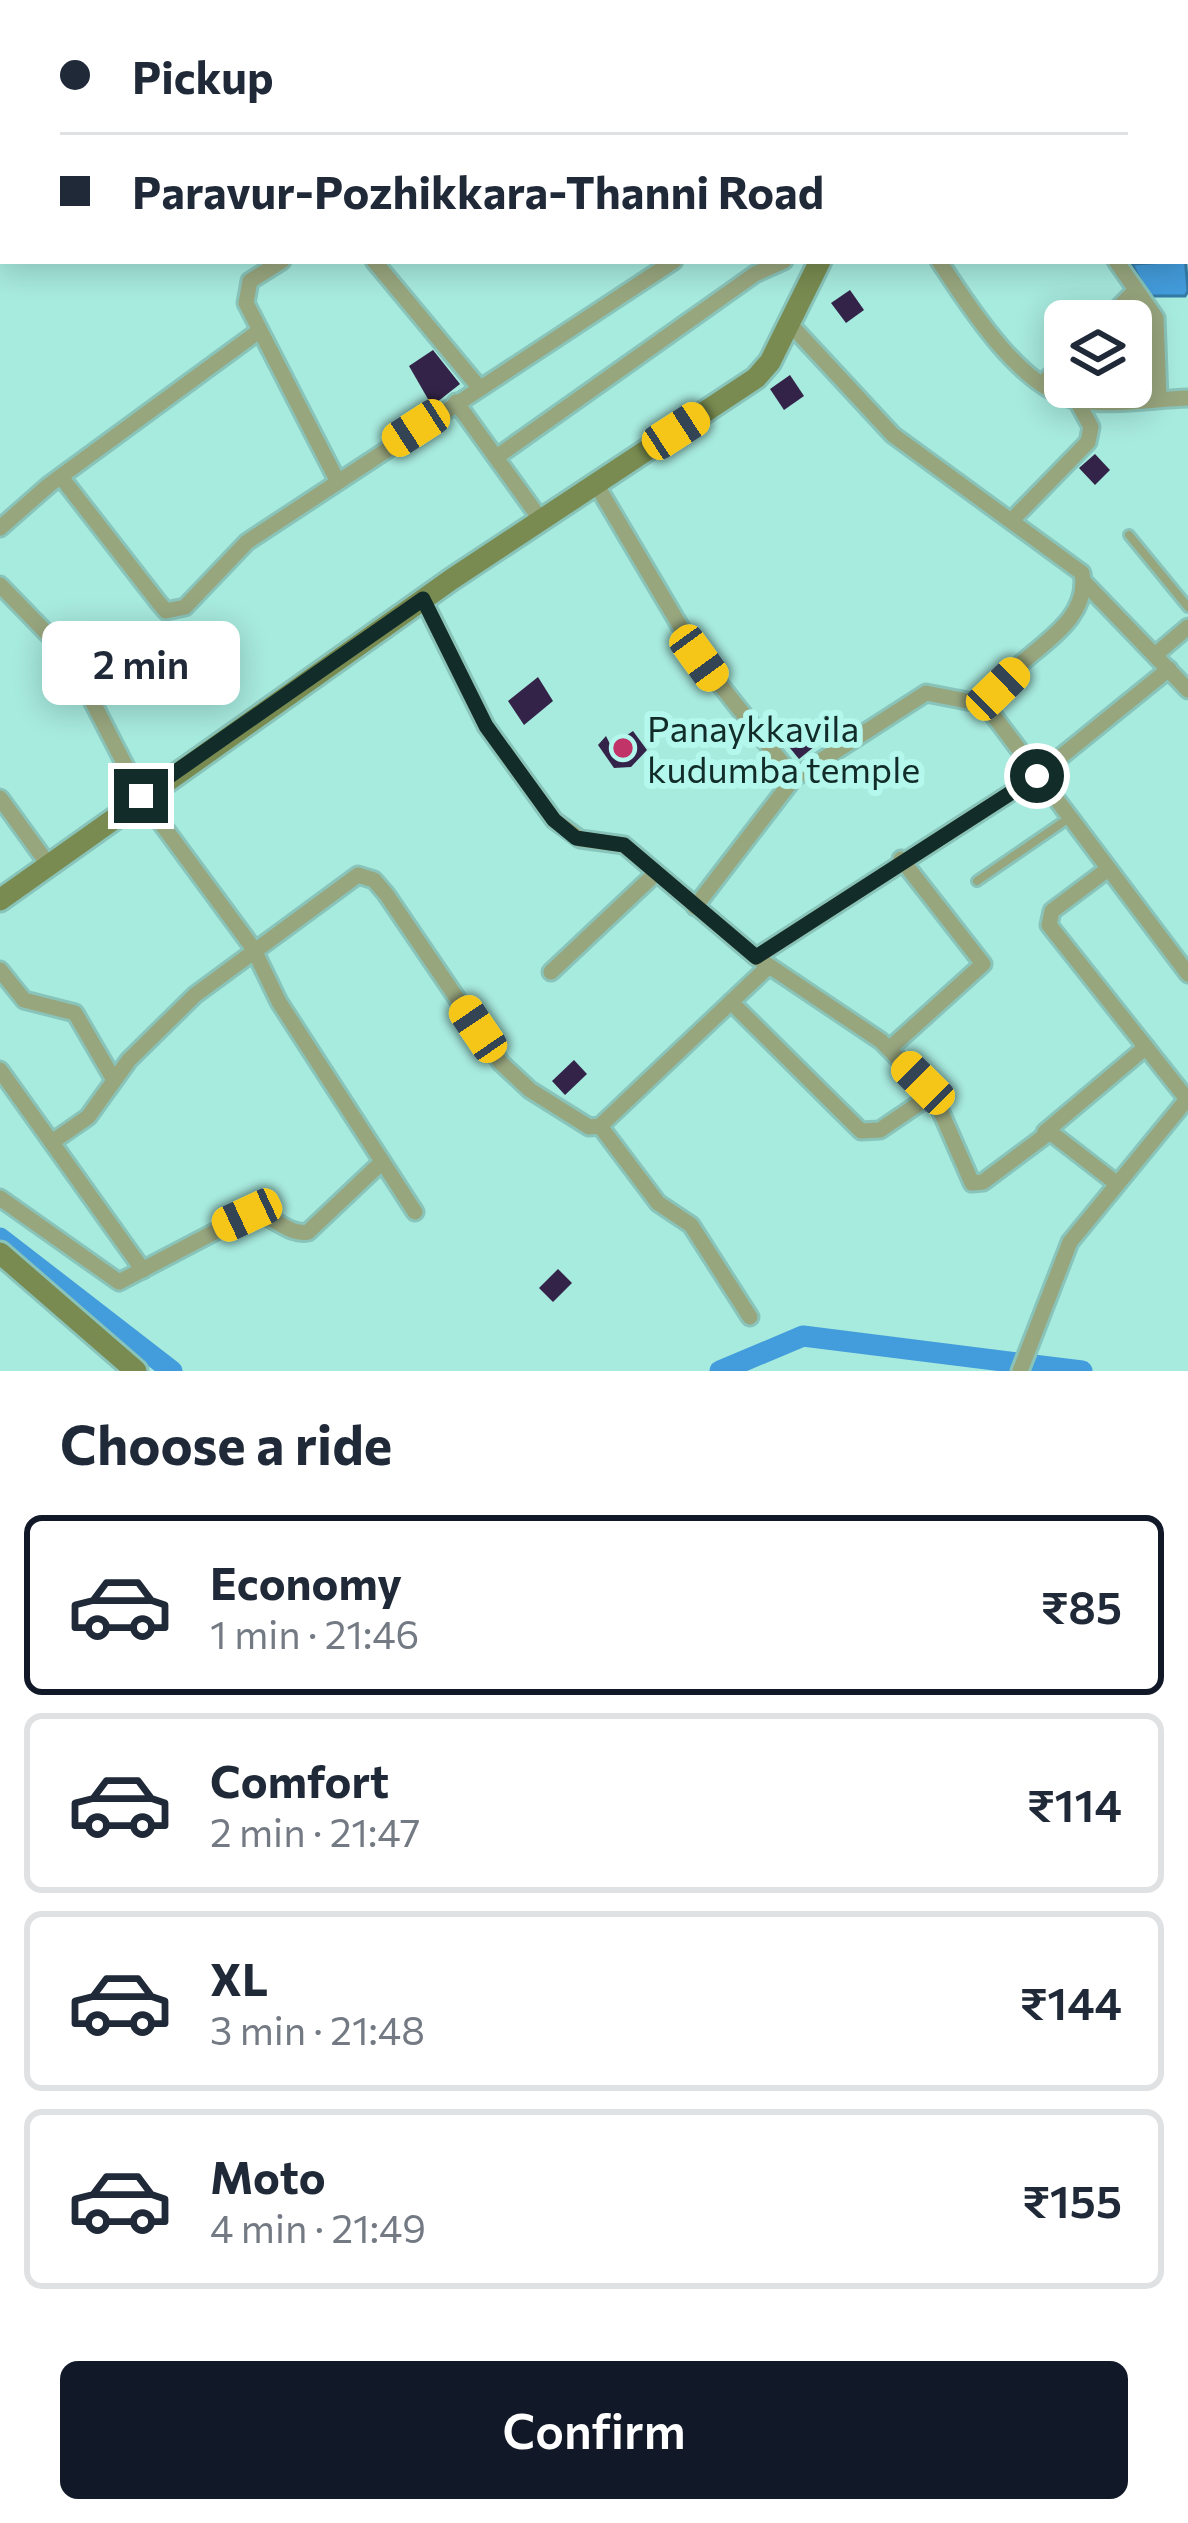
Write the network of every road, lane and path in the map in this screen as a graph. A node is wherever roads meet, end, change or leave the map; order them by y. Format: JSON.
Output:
{"nodes":[{"id":1,"x":272,"y":264,"type":"edge"},
{"id":2,"x":376,"y":264,"type":"edge"},
{"id":3,"x":669,"y":264,"type":"edge"},
{"id":4,"x":770,"y":264,"type":"edge"},
{"id":5,"x":818,"y":264,"type":"edge"},
{"id":6,"x":941,"y":264,"type":"edge"},
{"id":7,"x":1118,"y":264,"type":"edge"},
{"id":8,"x":1136,"y":290,"type":"junction"},
{"id":9,"x":1126,"y":300,"type":"edge"},
{"id":10,"x":789,"y":322,"type":"junction"},
{"id":11,"x":259,"y":331,"type":"junction"},
{"id":12,"x":1043,"y":383,"type":"edge"},
{"id":13,"x":478,"y":386,"type":"junction"},
{"id":14,"x":1188,"y":398,"type":"edge"},
{"id":15,"x":1152,"y":399,"type":"edge"},
{"id":16,"x":1159,"y":399,"type":"junction"},
{"id":17,"x":455,"y":402,"type":"junction"},
{"id":18,"x":1081,"y":408,"type":"edge"},
{"id":19,"x":498,"y":456,"type":"junction"},
{"id":20,"x":61,"y":477,"type":"junction"},
{"id":21,"x":337,"y":480,"type":"junction"},
{"id":22,"x":596,"y":484,"type":"junction"},
{"id":23,"x":541,"y":520,"type":"junction"},
{"id":24,"x":1012,"y":520,"type":"junction"},
{"id":25,"x":0,"y":528,"type":"edge"},
{"id":26,"x":1129,"y":535,"type":"dead end"},
{"id":27,"x":1084,"y":582,"type":"junction"},
{"id":28,"x":0,"y":585,"type":"edge"},
{"id":29,"x":423,"y":599,"type":"junction"},
{"id":30,"x":16,"y":601,"type":"junction"},
{"id":31,"x":1188,"y":607,"type":"edge"},
{"id":32,"x":0,"y":613,"type":"edge"},
{"id":33,"x":1188,"y":627,"type":"edge"},
{"id":34,"x":1155,"y":655,"type":"junction"},
{"id":35,"x":1169,"y":669,"type":"junction"},
{"id":36,"x":1188,"y":690,"type":"edge"},
{"id":37,"x":988,"y":705,"type":"junction"},
{"id":38,"x":1037,"y":776,"type":"junction"},
{"id":39,"x":794,"y":778,"type":"junction"},
{"id":40,"x":141,"y":796,"type":"junction"},
{"id":41,"x":0,"y":798,"type":"edge"},
{"id":42,"x":1069,"y":818,"type":"junction"},
{"id":43,"x":901,"y":859,"type":"junction"},
{"id":44,"x":48,"y":864,"type":"junction"},
{"id":45,"x":1108,"y":869,"type":"junction"},
{"id":46,"x":654,"y":875,"type":"junction"},
{"id":47,"x":977,"y":881,"type":"dead end"},
{"id":48,"x":0,"y":900,"type":"edge"},
{"id":49,"x":695,"y":907,"type":"junction"},
{"id":50,"x":253,"y":948,"type":"junction"},
{"id":51,"x":763,"y":962,"type":"junction"},
{"id":52,"x":0,"y":970,"type":"edge"},
{"id":53,"x":550,"y":972,"type":"dead end"},
{"id":54,"x":1188,"y":974,"type":"edge"},
{"id":55,"x":731,"y":1002,"type":"junction"},
{"id":56,"x":1145,"y":1047,"type":"junction"},
{"id":57,"x":890,"y":1049,"type":"junction"},
{"id":58,"x":0,"y":1070,"type":"edge"},
{"id":59,"x":114,"y":1080,"type":"junction"},
{"id":60,"x":933,"y":1094,"type":"junction"},
{"id":61,"x":1186,"y":1103,"type":"edge"},
{"id":62,"x":600,"y":1126,"type":"junction"},
{"id":63,"x":1046,"y":1132,"type":"junction"},
{"id":64,"x":52,"y":1142,"type":"junction"},
{"id":65,"x":382,"y":1162,"type":"junction"},
{"id":66,"x":1116,"y":1183,"type":"junction"},
{"id":67,"x":0,"y":1198,"type":"edge"},
{"id":68,"x":415,"y":1212,"type":"dead end"},
{"id":69,"x":0,"y":1253,"type":"edge"},
{"id":70,"x":143,"y":1270,"type":"junction"},
{"id":71,"x":750,"y":1317,"type":"dead end"},
{"id":72,"x":136,"y":1371,"type":"edge"},
{"id":73,"x":1020,"y":1371,"type":"edge"}],
"edges":[{"from":1,"to":11,"type":"street"},
{"from":2,"to":13,"type":"street"},
{"from":3,"to":13,"type":"street"},
{"from":4,"to":19,"type":"street"},
{"from":5,"to":10,"type":"main road"},
{"from":6,"to":12,"type":"street"},
{"from":7,"to":8,"type":"street"},
{"from":8,"to":9,"type":"street"},
{"from":8,"to":16,"type":"street"},
{"from":10,"to":22,"type":"main road"},
{"from":10,"to":24,"type":"street"},
{"from":11,"to":20,"type":"street"},
{"from":11,"to":21,"type":"street"},
{"from":13,"to":17,"type":"street"},
{"from":14,"to":16,"type":"street"},
{"from":15,"to":16,"type":"street"},
{"from":17,"to":19,"type":"street"},
{"from":17,"to":21,"type":"street"},
{"from":18,"to":24,"type":"street"},
{"from":19,"to":23,"type":"street"},
{"from":20,"to":21,"type":"street"},
{"from":20,"to":25,"type":"street"},
{"from":22,"to":23,"type":"main road"},
{"from":22,"to":39,"type":"street"},
{"from":23,"to":29,"type":"main road"},
{"from":24,"to":27,"type":"street"},
{"from":26,"to":31,"type":"lane"},
{"from":27,"to":34,"type":"street"},
{"from":27,"to":37,"type":"street"},
{"from":28,"to":30,"type":"street"},
{"from":29,"to":40,"type":"main road"},
{"from":29,"to":46,"type":"street"},
{"from":30,"to":32,"type":"street"},
{"from":30,"to":40,"type":"street"},
{"from":33,"to":34,"type":"street"},
{"from":34,"to":35,"type":"street"},
{"from":35,"to":36,"type":"street"},
{"from":35,"to":38,"type":"street"},
{"from":37,"to":38,"type":"street"},
{"from":37,"to":39,"type":"street"},
{"from":38,"to":42,"type":"street"},
{"from":38,"to":43,"type":"street"},
{"from":39,"to":49,"type":"street"},
{"from":40,"to":44,"type":"main road"},
{"from":40,"to":50,"type":"street"},
{"from":41,"to":44,"type":"street"},
{"from":42,"to":45,"type":"street"},
{"from":42,"to":47,"type":"lane"},
{"from":43,"to":51,"type":"street"},
{"from":43,"to":57,"type":"street"},
{"from":44,"to":48,"type":"main road"},
{"from":45,"to":54,"type":"street"},
{"from":45,"to":56,"type":"street"},
{"from":46,"to":49,"type":"street"},
{"from":46,"to":53,"type":"street"},
{"from":49,"to":51,"type":"street"},
{"from":50,"to":59,"type":"street"},
{"from":50,"to":62,"type":"street"},
{"from":50,"to":65,"type":"street"},
{"from":51,"to":55,"type":"street"},
{"from":51,"to":57,"type":"street"},
{"from":52,"to":59,"type":"street"},
{"from":55,"to":60,"type":"street"},
{"from":55,"to":62,"type":"street"},
{"from":56,"to":61,"type":"street"},
{"from":56,"to":63,"type":"street"},
{"from":57,"to":60,"type":"street"},
{"from":58,"to":64,"type":"street"},
{"from":59,"to":64,"type":"street"},
{"from":60,"to":63,"type":"street"},
{"from":61,"to":66,"type":"street"},
{"from":62,"to":71,"type":"street"},
{"from":63,"to":66,"type":"street"},
{"from":64,"to":70,"type":"street"},
{"from":65,"to":68,"type":"street"},
{"from":65,"to":70,"type":"street"},
{"from":66,"to":73,"type":"street"},
{"from":67,"to":70,"type":"street"},
{"from":69,"to":72,"type":"main road"}]}
